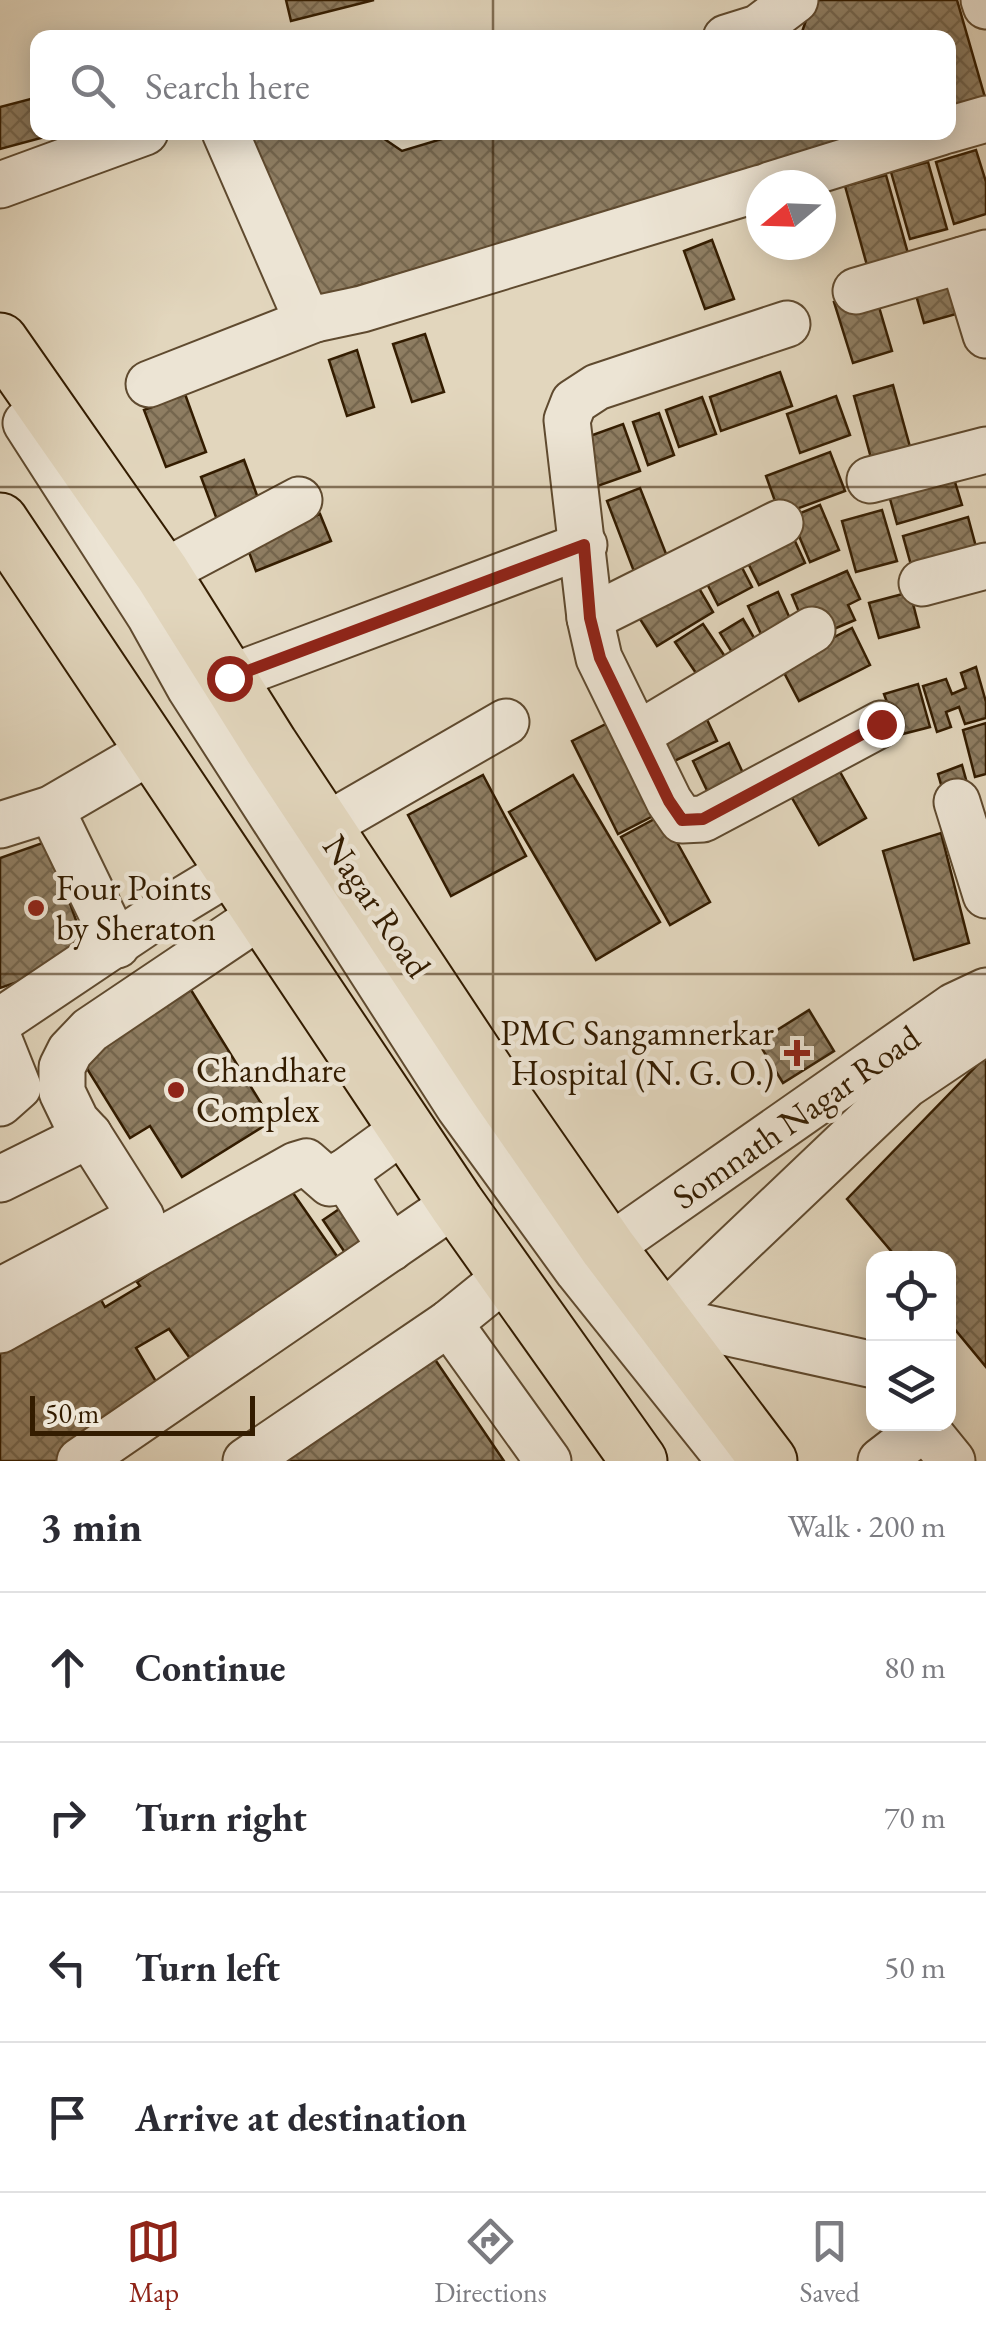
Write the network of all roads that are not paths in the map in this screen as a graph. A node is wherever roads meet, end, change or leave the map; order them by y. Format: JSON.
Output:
{"nodes":[{"id":1,"x":796,"y":0,"type":"edge"},
{"id":2,"x":752,"y":30,"type":"edge"},
{"id":3,"x":986,"y":119,"type":"edge"},
{"id":4,"x":956,"y":128,"type":"edge"},
{"id":5,"x":124,"y":140,"type":"edge"},
{"id":6,"x":228,"y":140,"type":"edge"},
{"id":7,"x":915,"y":140,"type":"edge"},
{"id":8,"x":818,"y":170,"type":"edge"},
{"id":9,"x":0,"y":186,"type":"edge"},
{"id":10,"x":746,"y":193,"type":"edge"},
{"id":11,"x":975,"y":256,"type":"edge"},
{"id":12,"x":856,"y":290,"type":"dead end"},
{"id":13,"x":315,"y":319,"type":"junction"},
{"id":14,"x":788,"y":324,"type":"dead end"},
{"id":15,"x":986,"y":336,"type":"edge"},
{"id":16,"x":0,"y":341,"type":"edge"},
{"id":17,"x":0,"y":384,"type":"edge"},
{"id":18,"x":149,"y":384,"type":"dead end"},
{"id":19,"x":0,"y":440,"type":"edge"},
{"id":20,"x":986,"y":450,"type":"edge"},
{"id":21,"x":870,"y":480,"type":"dead end"},
{"id":22,"x":298,"y":500,"type":"dead end"},
{"id":23,"x":0,"y":521,"type":"edge"},
{"id":24,"x":780,"y":523,"type":"dead end"},
{"id":25,"x":584,"y":545,"type":"junction"},
{"id":26,"x":986,"y":566,"type":"edge"},
{"id":27,"x":162,"y":573,"type":"junction"},
{"id":28,"x":922,"y":584,"type":"dead end"},
{"id":29,"x":590,"y":618,"type":"junction"},
{"id":30,"x":812,"y":630,"type":"dead end"},
{"id":31,"x":210,"y":684,"type":"junction"},
{"id":32,"x":506,"y":722,"type":"dead end"},
{"id":33,"x":881,"y":724,"type":"dead end"},
{"id":34,"x":637,"y":734,"type":"junction"},
{"id":35,"x":154,"y":749,"type":"junction"},
{"id":36,"x":957,"y":802,"type":"dead end"},
{"id":37,"x":51,"y":809,"type":"junction"},
{"id":38,"x":0,"y":825,"type":"edge"},
{"id":39,"x":324,"y":827,"type":"junction"},
{"id":40,"x":249,"y":891,"type":"junction"},
{"id":41,"x":986,"y":895,"type":"edge"},
{"id":42,"x":118,"y":945,"type":"junction"},
{"id":43,"x":986,"y":990,"type":"edge"},
{"id":44,"x":0,"y":1021,"type":"edge"},
{"id":45,"x":986,"y":1030,"type":"edge"},
{"id":46,"x":0,"y":1042,"type":"edge"},
{"id":47,"x":0,"y":1103,"type":"edge"},
{"id":48,"x":406,"y":1128,"type":"junction"},
{"id":49,"x":89,"y":1134,"type":"junction"},
{"id":50,"x":343,"y":1173,"type":"junction"},
{"id":51,"x":0,"y":1179,"type":"edge"},
{"id":52,"x":456,"y":1203,"type":"junction"},
{"id":53,"x":392,"y":1248,"type":"junction"},
{"id":54,"x":608,"y":1248,"type":"junction"},
{"id":55,"x":507,"y":1276,"type":"junction"},
{"id":56,"x":0,"y":1291,"type":"edge"},
{"id":57,"x":661,"y":1318,"type":"junction"},
{"id":58,"x":449,"y":1323,"type":"junction"},
{"id":59,"x":0,"y":1330,"type":"edge"},
{"id":60,"x":866,"y":1363,"type":"edge"},
{"id":61,"x":933,"y":1437,"type":"edge"},
{"id":62,"x":80,"y":1461,"type":"edge"},
{"id":63,"x":246,"y":1461,"type":"edge"},
{"id":64,"x":548,"y":1461,"type":"edge"},
{"id":65,"x":638,"y":1461,"type":"edge"},
{"id":66,"x":730,"y":1461,"type":"edge"},
{"id":67,"x":769,"y":1461,"type":"edge"},
{"id":68,"x":881,"y":1461,"type":"edge"}],
"edges":[{"from":1,"to":2,"type":"street"},
{"from":3,"to":4,"type":"street"},
{"from":5,"to":9,"type":"street"},
{"from":6,"to":13,"type":"street"},
{"from":7,"to":8,"type":"street"},
{"from":10,"to":13,"type":"street"},
{"from":11,"to":12,"type":"street"},
{"from":11,"to":15,"type":"street"},
{"from":13,"to":18,"type":"street"},
{"from":14,"to":25,"type":"street"},
{"from":16,"to":27,"type":"highway","name":"Nagar Road"},
{"from":17,"to":31,"type":"street"},
{"from":19,"to":31,"type":"street"},
{"from":20,"to":21,"type":"street"},
{"from":22,"to":27,"type":"street"},
{"from":23,"to":35,"type":"highway"},
{"from":24,"to":29,"type":"street"},
{"from":25,"to":29,"type":"street"},
{"from":25,"to":31,"type":"street"},
{"from":26,"to":28,"type":"street"},
{"from":27,"to":31,"type":"highway","name":"Nagar Road"},
{"from":29,"to":34,"type":"street"},
{"from":30,"to":34,"type":"street"},
{"from":31,"to":39,"type":"highway","name":"Nagar Road"},
{"from":31,"to":66,"type":"street"},
{"from":32,"to":39,"type":"street"},
{"from":33,"to":34,"type":"street"},
{"from":35,"to":37,"type":"street"},
{"from":35,"to":40,"type":"highway"},
{"from":36,"to":41,"type":"street"},
{"from":37,"to":38,"type":"street"},
{"from":37,"to":42,"type":"street"},
{"from":39,"to":54,"type":"highway","name":"Nagar Road"},
{"from":40,"to":42,"type":"street"},
{"from":40,"to":48,"type":"highway"},
{"from":40,"to":49,"type":"street"},
{"from":42,"to":44,"type":"street"},
{"from":43,"to":54,"type":"street","name":"Somnath Nagar Road"},
{"from":45,"to":57,"type":"street"},
{"from":46,"to":47,"type":"street"},
{"from":48,"to":50,"type":"street"},
{"from":48,"to":52,"type":"highway"},
{"from":49,"to":51,"type":"street"},
{"from":49,"to":56,"type":"street"},
{"from":50,"to":53,"type":"street"},
{"from":50,"to":59,"type":"street"},
{"from":52,"to":53,"type":"street"},
{"from":52,"to":55,"type":"highway"},
{"from":53,"to":62,"type":"street"},
{"from":54,"to":57,"type":"highway","name":"Nagar Road"},
{"from":55,"to":58,"type":"street"},
{"from":55,"to":65,"type":"highway"},
{"from":57,"to":60,"type":"street"},
{"from":57,"to":67,"type":"highway","name":"Nagar Road"},
{"from":58,"to":63,"type":"street"},
{"from":58,"to":64,"type":"street"},
{"from":61,"to":68,"type":"street"}]}
